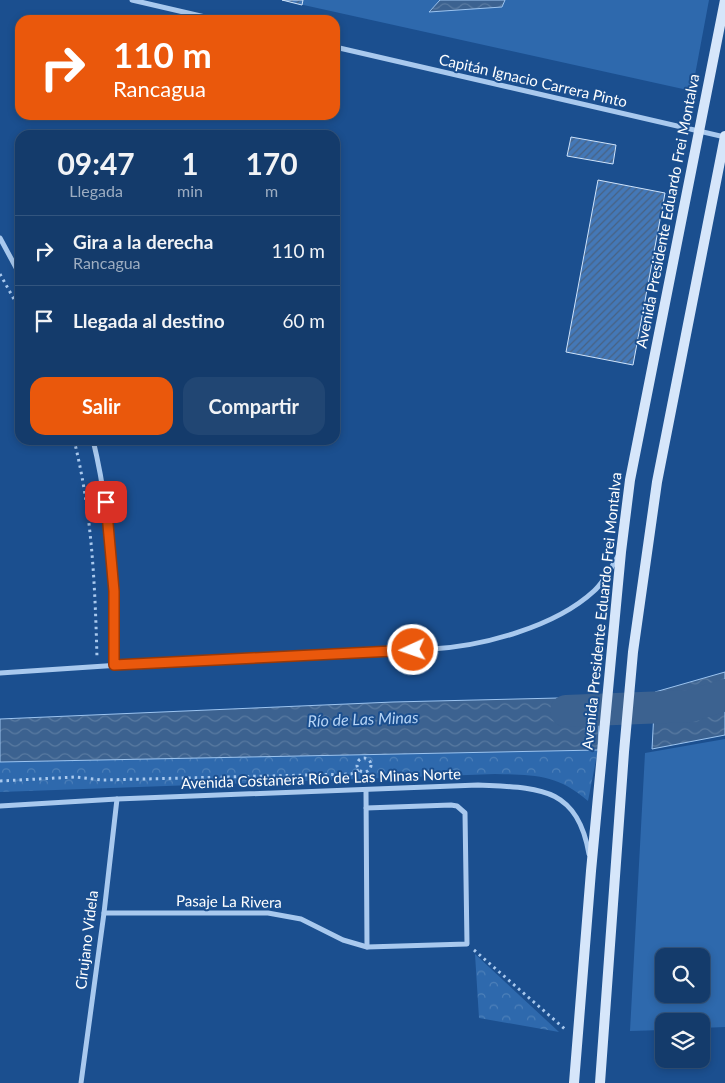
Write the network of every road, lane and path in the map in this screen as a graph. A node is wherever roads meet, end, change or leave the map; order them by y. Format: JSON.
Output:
{"nodes":[{"id":1,"x":132,"y":0,"type":"edge"},
{"id":2,"x":725,"y":0,"type":"edge"},
{"id":3,"x":196,"y":15,"type":"edge"},
{"id":4,"x":340,"y":48,"type":"edge"},
{"id":5,"x":699,"y":132,"type":"junction"},
{"id":6,"x":725,"y":137,"type":"edge"},
{"id":7,"x":0,"y":238,"type":"edge"},
{"id":8,"x":15,"y":266,"type":"edge"},
{"id":9,"x":0,"y":274,"type":"edge"},
{"id":10,"x":15,"y":301,"type":"edge"},
{"id":11,"x":75,"y":445,"type":"edge"},
{"id":12,"x":94,"y":445,"type":"edge"},
{"id":13,"x":621,"y":552,"type":"junction"},
{"id":14,"x":114,"y":665,"type":"junction"},
{"id":15,"x":97,"y":666,"type":"junction"},
{"id":16,"x":0,"y":673,"type":"edge"},
{"id":17,"x":359,"y":770,"type":"junction"},
{"id":18,"x":0,"y":781,"type":"edge"},
{"id":19,"x":366,"y":791,"type":"junction"},
{"id":20,"x":117,"y":799,"type":"junction"},
{"id":21,"x":0,"y":806,"type":"edge"},
{"id":22,"x":366,"y":808,"type":"junction"},
{"id":23,"x":591,"y":870,"type":"junction"},
{"id":24,"x":104,"y":913,"type":"junction"},
{"id":25,"x":466,"y":944,"type":"junction"},
{"id":26,"x":367,"y":947,"type":"junction"},
{"id":27,"x":577,"y":1040,"type":"junction"},
{"id":28,"x":81,"y":1083,"type":"edge"},
{"id":29,"x":574,"y":1083,"type":"edge"},
{"id":30,"x":600,"y":1083,"type":"edge"}],
"edges":[{"from":1,"to":3,"type":"street"},
{"from":2,"to":5,"type":"main road","name":"Avenida Presidente Eduardo Frei Montalva"},
{"from":4,"to":5,"type":"street","name":"Capitán Ignacio Carrera Pinto"},
{"from":5,"to":6,"type":"street","name":"Capitán Ignacio Carrera Pinto"},
{"from":5,"to":13,"type":"main road","name":"Avenida Presidente Eduardo Frei Montalva"},
{"from":6,"to":30,"type":"main road"},
{"from":7,"to":8,"type":"street"},
{"from":9,"to":10,"type":"path"},
{"from":11,"to":15,"type":"path"},
{"from":12,"to":14,"type":"street"},
{"from":13,"to":14,"type":"street"},
{"from":13,"to":23,"type":"main road","name":"Avenida Presidente Eduardo Frei Montalva"},
{"from":14,"to":15,"type":"street"},
{"from":15,"to":16,"type":"street"},
{"from":17,"to":17,"type":"path"},
{"from":17,"to":18,"type":"path"},
{"from":19,"to":20,"type":"street","name":"Avenida Costanera Río de Las Minas Norte"},
{"from":19,"to":22,"type":"street"},
{"from":19,"to":23,"type":"street","name":"Avenida Costanera Río de Las Minas Norte"},
{"from":20,"to":21,"type":"street","name":"Avenida Costanera Río de Las Minas Norte"},
{"from":20,"to":24,"type":"street","name":"Cirujano Videla"},
{"from":22,"to":25,"type":"street"},
{"from":22,"to":26,"type":"street"},
{"from":23,"to":27,"type":"main road","name":"Avenida Presidente Eduardo Frei Montalva"},
{"from":24,"to":26,"type":"street","name":"Pasaje La Rivera"},
{"from":24,"to":28,"type":"street","name":"Cirujano Videla"},
{"from":25,"to":26,"type":"street","name":"Pasaje La Rivera"},
{"from":25,"to":27,"type":"path"},
{"from":27,"to":29,"type":"main road","name":"Avenida Presidente Eduardo Frei Montalva"}]}
